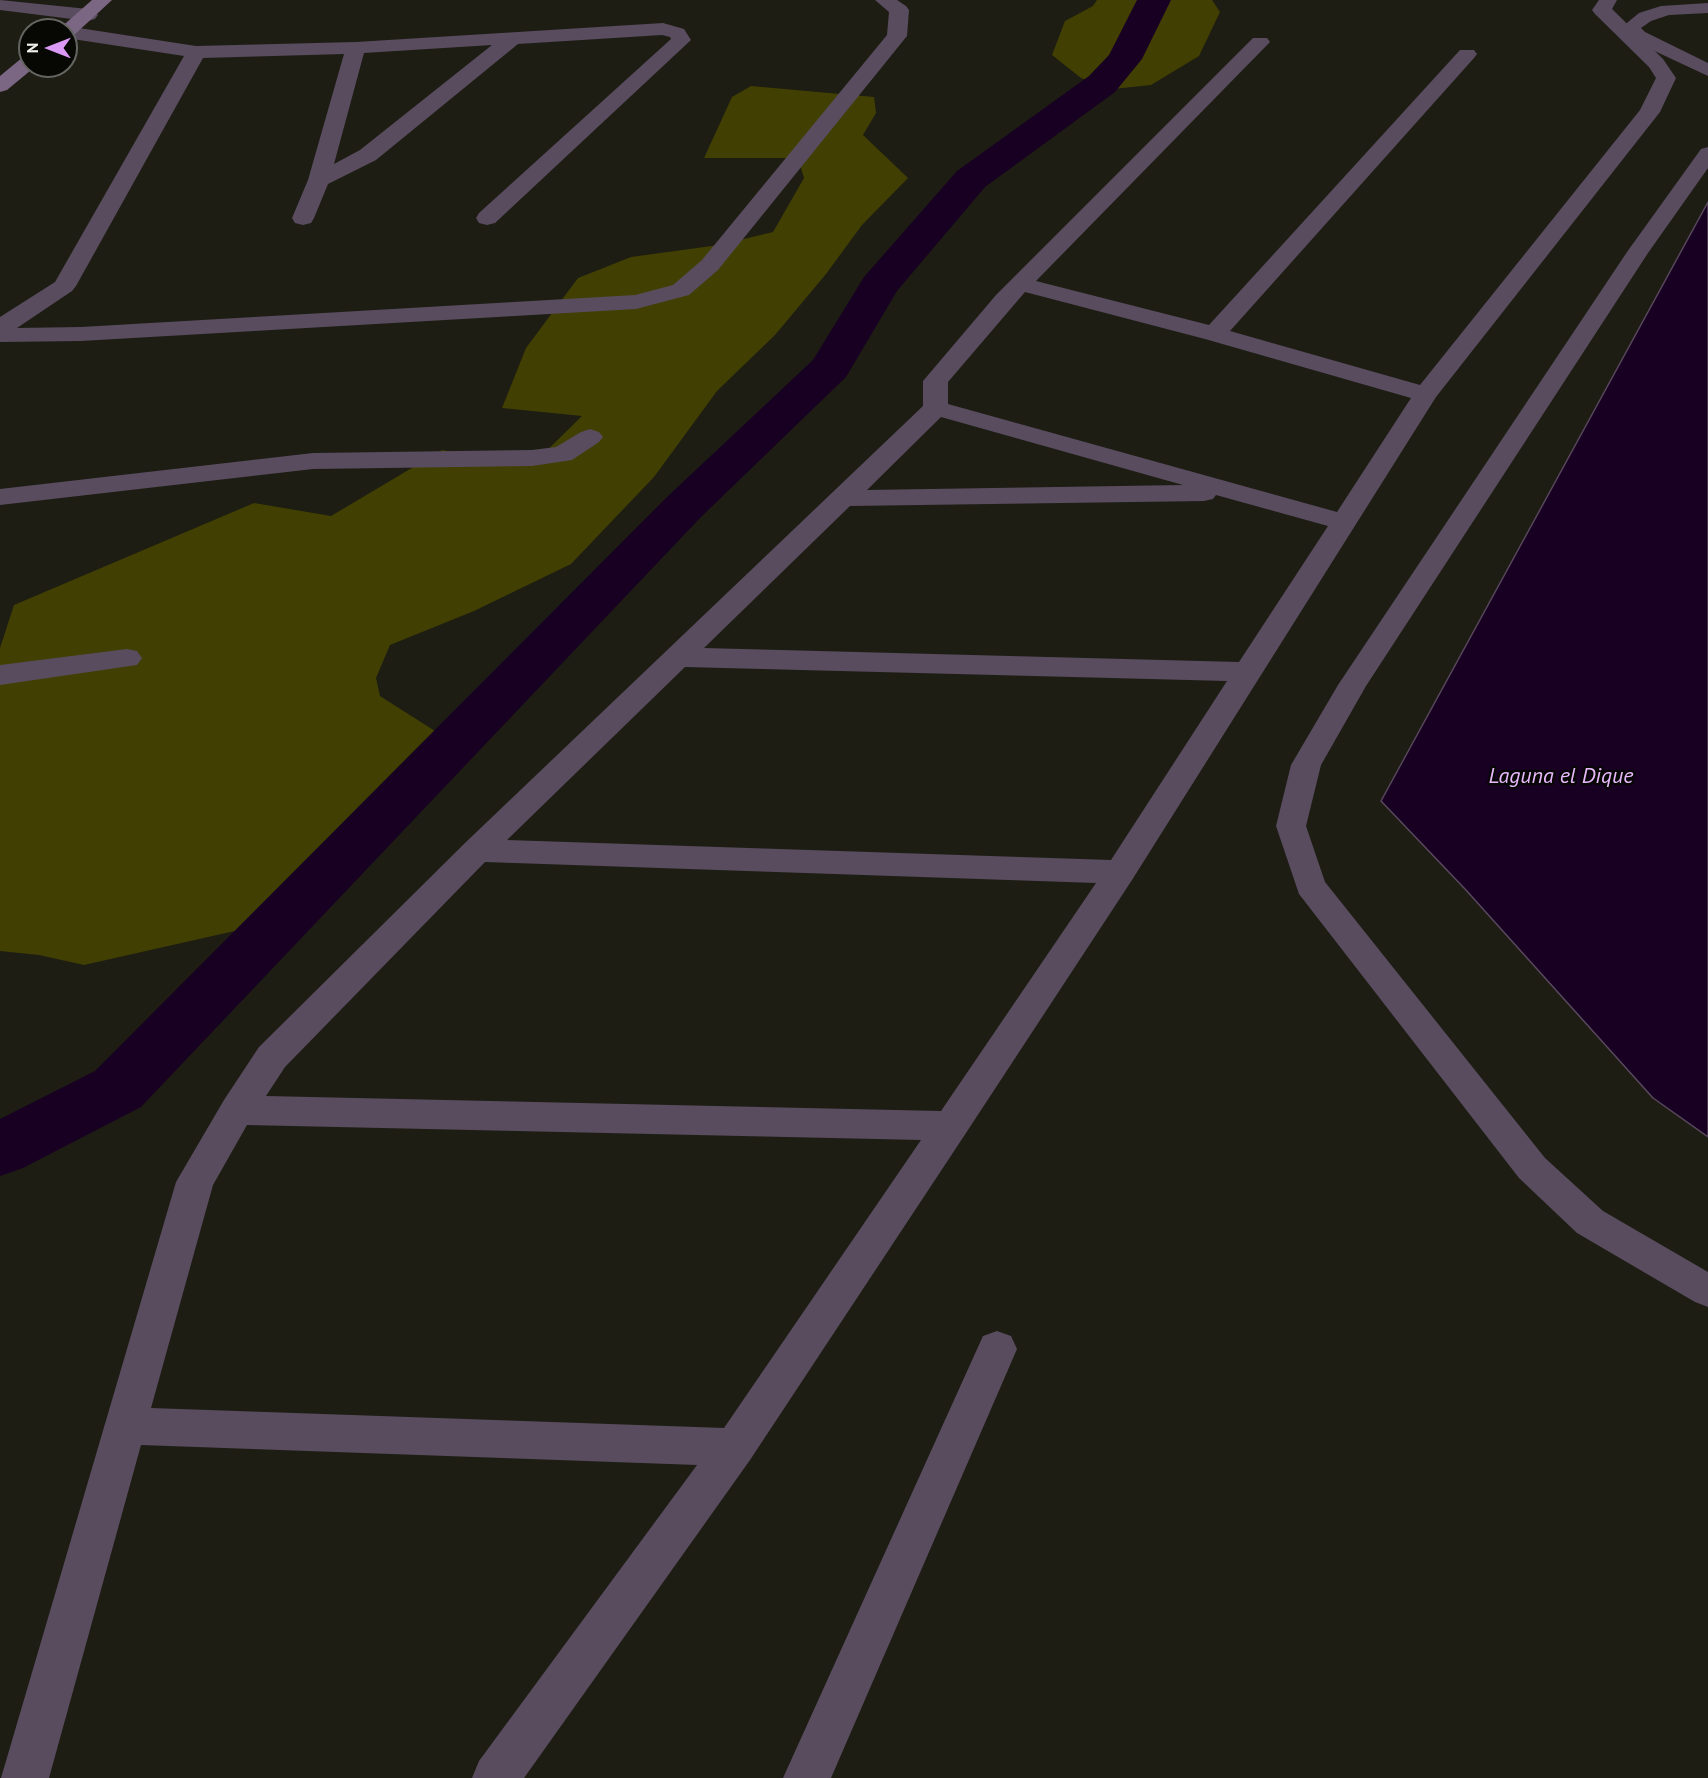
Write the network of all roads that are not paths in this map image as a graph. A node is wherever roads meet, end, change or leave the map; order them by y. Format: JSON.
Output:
{"nodes":[{"id":1,"x":103,"y":0,"type":"edge"},
{"id":2,"x":884,"y":0,"type":"edge"},
{"id":3,"x":1608,"y":0,"type":"edge"},
{"id":4,"x":0,"y":4,"type":"edge"},
{"id":5,"x":1708,"y":8,"type":"edge"},
{"id":6,"x":88,"y":15,"type":"junction"},
{"id":7,"x":78,"y":23,"type":"edge"},
{"id":8,"x":78,"y":34,"type":"edge"},
{"id":9,"x":513,"y":38,"type":"junction"},
{"id":10,"x":1260,"y":42,"type":"dead end"},
{"id":11,"x":356,"y":48,"type":"junction"},
{"id":12,"x":196,"y":51,"type":"junction"},
{"id":13,"x":1467,"y":54,"type":"dead end"},
{"id":14,"x":1708,"y":70,"type":"edge"},
{"id":15,"x":18,"y":71,"type":"edge"},
{"id":16,"x":0,"y":86,"type":"edge"},
{"id":17,"x":1708,"y":153,"type":"edge"},
{"id":18,"x":320,"y":180,"type":"junction"},
{"id":19,"x":303,"y":218,"type":"dead end"},
{"id":20,"x":487,"y":218,"type":"dead end"},
{"id":21,"x":1020,"y":284,"type":"junction"},
{"id":22,"x":72,"y":310,"type":"junction"},
{"id":23,"x":0,"y":328,"type":"edge"},
{"id":24,"x":1214,"y":334,"type":"junction"},
{"id":25,"x":0,"y":335,"type":"edge"},
{"id":26,"x":1426,"y":394,"type":"junction"},
{"id":27,"x":936,"y":408,"type":"junction"},
{"id":28,"x":590,"y":438,"type":"dead end"},
{"id":29,"x":1240,"y":493,"type":"junction"},
{"id":30,"x":0,"y":497,"type":"edge"},
{"id":31,"x":843,"y":498,"type":"junction"},
{"id":32,"x":1344,"y":522,"type":"junction"},
{"id":33,"x":677,"y":657,"type":"junction"},
{"id":34,"x":127,"y":658,"type":"dead end"},
{"id":35,"x":1248,"y":672,"type":"junction"},
{"id":36,"x":0,"y":675,"type":"edge"},
{"id":37,"x":477,"y":850,"type":"junction"},
{"id":38,"x":1120,"y":872,"type":"junction"},
{"id":39,"x":237,"y":1110,"type":"junction"},
{"id":40,"x":951,"y":1126,"type":"junction"},
{"id":41,"x":1708,"y":1292,"type":"edge"},
{"id":42,"x":997,"y":1349,"type":"dead end"},
{"id":43,"x":127,"y":1426,"type":"junction"},
{"id":44,"x":735,"y":1447,"type":"junction"},
{"id":45,"x":25,"y":1778,"type":"edge"},
{"id":46,"x":496,"y":1778,"type":"edge"},
{"id":47,"x":807,"y":1778,"type":"edge"}],
"edges":[{"from":1,"to":6,"type":"street"},
{"from":2,"to":22,"type":"street"},
{"from":3,"to":26,"type":"street"},
{"from":4,"to":6,"type":"street"},
{"from":5,"to":14,"type":"lane"},
{"from":6,"to":7,"type":"street"},
{"from":8,"to":12,"type":"street"},
{"from":9,"to":11,"type":"street"},
{"from":9,"to":18,"type":"street"},
{"from":9,"to":20,"type":"street"},
{"from":10,"to":21,"type":"street"},
{"from":11,"to":12,"type":"street"},
{"from":11,"to":18,"type":"street"},
{"from":12,"to":22,"type":"street"},
{"from":13,"to":24,"type":"street"},
{"from":15,"to":16,"type":"street"},
{"from":17,"to":41,"type":"lane"},
{"from":18,"to":19,"type":"street"},
{"from":21,"to":24,"type":"street"},
{"from":21,"to":27,"type":"street"},
{"from":22,"to":23,"type":"street"},
{"from":22,"to":25,"type":"street"},
{"from":24,"to":26,"type":"street"},
{"from":26,"to":32,"type":"street"},
{"from":27,"to":29,"type":"street"},
{"from":27,"to":31,"type":"street"},
{"from":28,"to":30,"type":"street"},
{"from":29,"to":31,"type":"street"},
{"from":29,"to":32,"type":"street"},
{"from":31,"to":33,"type":"street"},
{"from":32,"to":35,"type":"street"},
{"from":33,"to":35,"type":"street"},
{"from":33,"to":37,"type":"street"},
{"from":34,"to":36,"type":"street"},
{"from":35,"to":38,"type":"street"},
{"from":37,"to":38,"type":"street"},
{"from":37,"to":39,"type":"street"},
{"from":38,"to":40,"type":"street"},
{"from":39,"to":40,"type":"street"},
{"from":39,"to":43,"type":"street"},
{"from":40,"to":44,"type":"street"},
{"from":42,"to":47,"type":"street"},
{"from":43,"to":44,"type":"street"},
{"from":43,"to":45,"type":"street"},
{"from":44,"to":46,"type":"street"}]}
